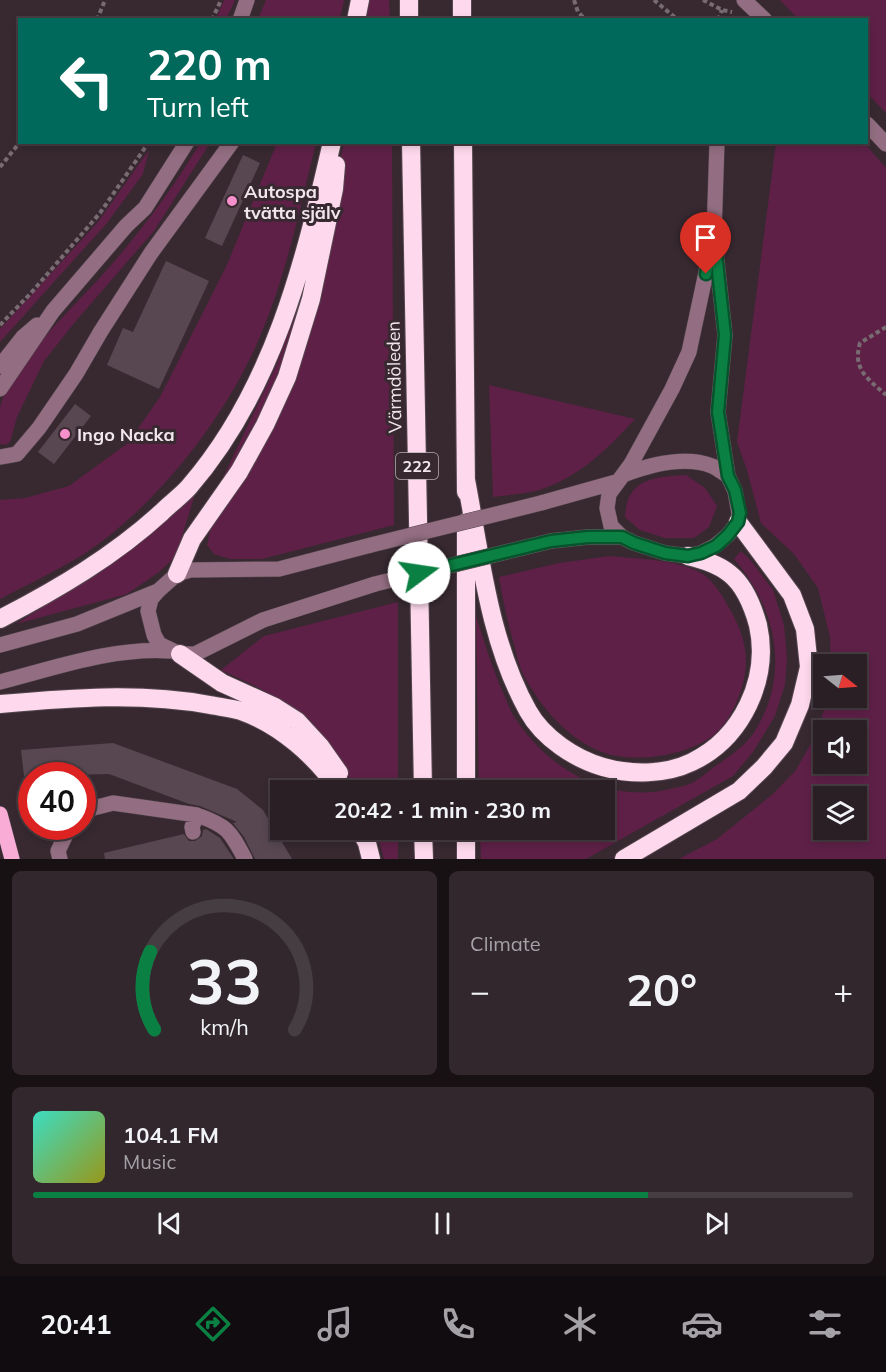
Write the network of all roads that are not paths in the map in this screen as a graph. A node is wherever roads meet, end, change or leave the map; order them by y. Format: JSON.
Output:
{"nodes":[{"id":1,"x":247,"y":0,"type":"edge"},
{"id":2,"x":360,"y":0,"type":"edge"},
{"id":3,"x":409,"y":0,"type":"edge"},
{"id":4,"x":462,"y":0,"type":"edge"},
{"id":5,"x":744,"y":0,"type":"edge"},
{"id":6,"x":241,"y":18,"type":"edge"},
{"id":7,"x":356,"y":18,"type":"edge"},
{"id":8,"x":409,"y":18,"type":"edge"},
{"id":9,"x":462,"y":18,"type":"edge"},
{"id":10,"x":762,"y":18,"type":"edge"},
{"id":11,"x":868,"y":125,"type":"edge"},
{"id":12,"x":174,"y":144,"type":"edge"},
{"id":13,"x":186,"y":144,"type":"edge"},
{"id":14,"x":230,"y":144,"type":"edge"},
{"id":15,"x":332,"y":144,"type":"edge"},
{"id":16,"x":338,"y":144,"type":"edge"},
{"id":17,"x":411,"y":144,"type":"edge"},
{"id":18,"x":463,"y":144,"type":"edge"},
{"id":19,"x":717,"y":144,"type":"edge"},
{"id":20,"x":886,"y":144,"type":"edge"},
{"id":21,"x":126,"y":226,"type":"junction"},
{"id":22,"x":714,"y":235,"type":"junction"},
{"id":23,"x":53,"y":311,"type":"junction"},
{"id":24,"x":0,"y":366,"type":"edge"},
{"id":25,"x":0,"y":389,"type":"edge"},
{"id":26,"x":0,"y":457,"type":"edge"},
{"id":27,"x":728,"y":476,"type":"junction"},
{"id":28,"x":620,"y":478,"type":"junction"},
{"id":29,"x":465,"y":480,"type":"junction"},
{"id":30,"x":738,"y":522,"type":"junction"},
{"id":31,"x":622,"y":537,"type":"junction"},
{"id":32,"x":688,"y":556,"type":"junction"},
{"id":33,"x":177,"y":574,"type":"junction"},
{"id":34,"x":158,"y":591,"type":"junction"},
{"id":35,"x":0,"y":619,"type":"edge"},
{"id":36,"x":0,"y":645,"type":"edge"},
{"id":37,"x":175,"y":652,"type":"junction"},
{"id":38,"x":0,"y":682,"type":"edge"},
{"id":39,"x":0,"y":704,"type":"edge"},
{"id":40,"x":332,"y":780,"type":"edge"},
{"id":41,"x":342,"y":780,"type":"edge"},
{"id":42,"x":423,"y":780,"type":"edge"},
{"id":43,"x":466,"y":780,"type":"edge"},
{"id":44,"x":96,"y":807,"type":"edge"},
{"id":45,"x":0,"y":814,"type":"edge"},
{"id":46,"x":197,"y":815,"type":"junction"},
{"id":47,"x":193,"y":832,"type":"dead end"},
{"id":48,"x":63,"y":840,"type":"edge"},
{"id":49,"x":423,"y":840,"type":"edge"},
{"id":50,"x":466,"y":840,"type":"edge"},
{"id":51,"x":12,"y":859,"type":"edge"},
{"id":52,"x":60,"y":859,"type":"edge"},
{"id":53,"x":245,"y":859,"type":"edge"},
{"id":54,"x":424,"y":859,"type":"edge"},
{"id":55,"x":466,"y":859,"type":"edge"},
{"id":56,"x":624,"y":859,"type":"edge"}],
"edges":[{"from":1,"to":6,"type":"street"},
{"from":2,"to":7,"type":"highway"},
{"from":3,"to":8,"type":"highway"},
{"from":4,"to":9,"type":"highway"},
{"from":5,"to":10,"type":"street"},
{"from":11,"to":20,"type":"street"},
{"from":12,"to":21,"type":"street"},
{"from":13,"to":21,"type":"street"},
{"from":14,"to":26,"type":"street"},
{"from":15,"to":35,"type":"highway"},
{"from":16,"to":33,"type":"highway"},
{"from":17,"to":42,"type":"highway","name":"Värmdöleden","number":"222"},
{"from":18,"to":29,"type":"highway"},
{"from":19,"to":22,"type":"street"},
{"from":21,"to":23,"type":"street"},
{"from":22,"to":27,"type":"street"},
{"from":22,"to":28,"type":"street"},
{"from":23,"to":24,"type":"street"},
{"from":23,"to":25,"type":"street"},
{"from":27,"to":28,"type":"street"},
{"from":27,"to":30,"type":"street"},
{"from":28,"to":31,"type":"street"},
{"from":28,"to":33,"type":"street","bridge":true},
{"from":29,"to":32,"type":"highway"},
{"from":29,"to":43,"type":"highway"},
{"from":30,"to":32,"type":"street"},
{"from":30,"to":56,"type":"highway"},
{"from":31,"to":32,"type":"street"},
{"from":31,"to":37,"type":"street","bridge":true},
{"from":33,"to":34,"type":"street"},
{"from":34,"to":36,"type":"street"},
{"from":34,"to":37,"type":"street"},
{"from":37,"to":38,"type":"street"},
{"from":37,"to":41,"type":"highway"},
{"from":39,"to":40,"type":"highway"},
{"from":44,"to":46,"type":"street"},
{"from":45,"to":51,"type":"main road"},
{"from":46,"to":47,"type":"street"},
{"from":46,"to":53,"type":"street"},
{"from":48,"to":52,"type":"street"},
{"from":49,"to":54,"type":"highway"},
{"from":50,"to":55,"type":"highway"}]}
